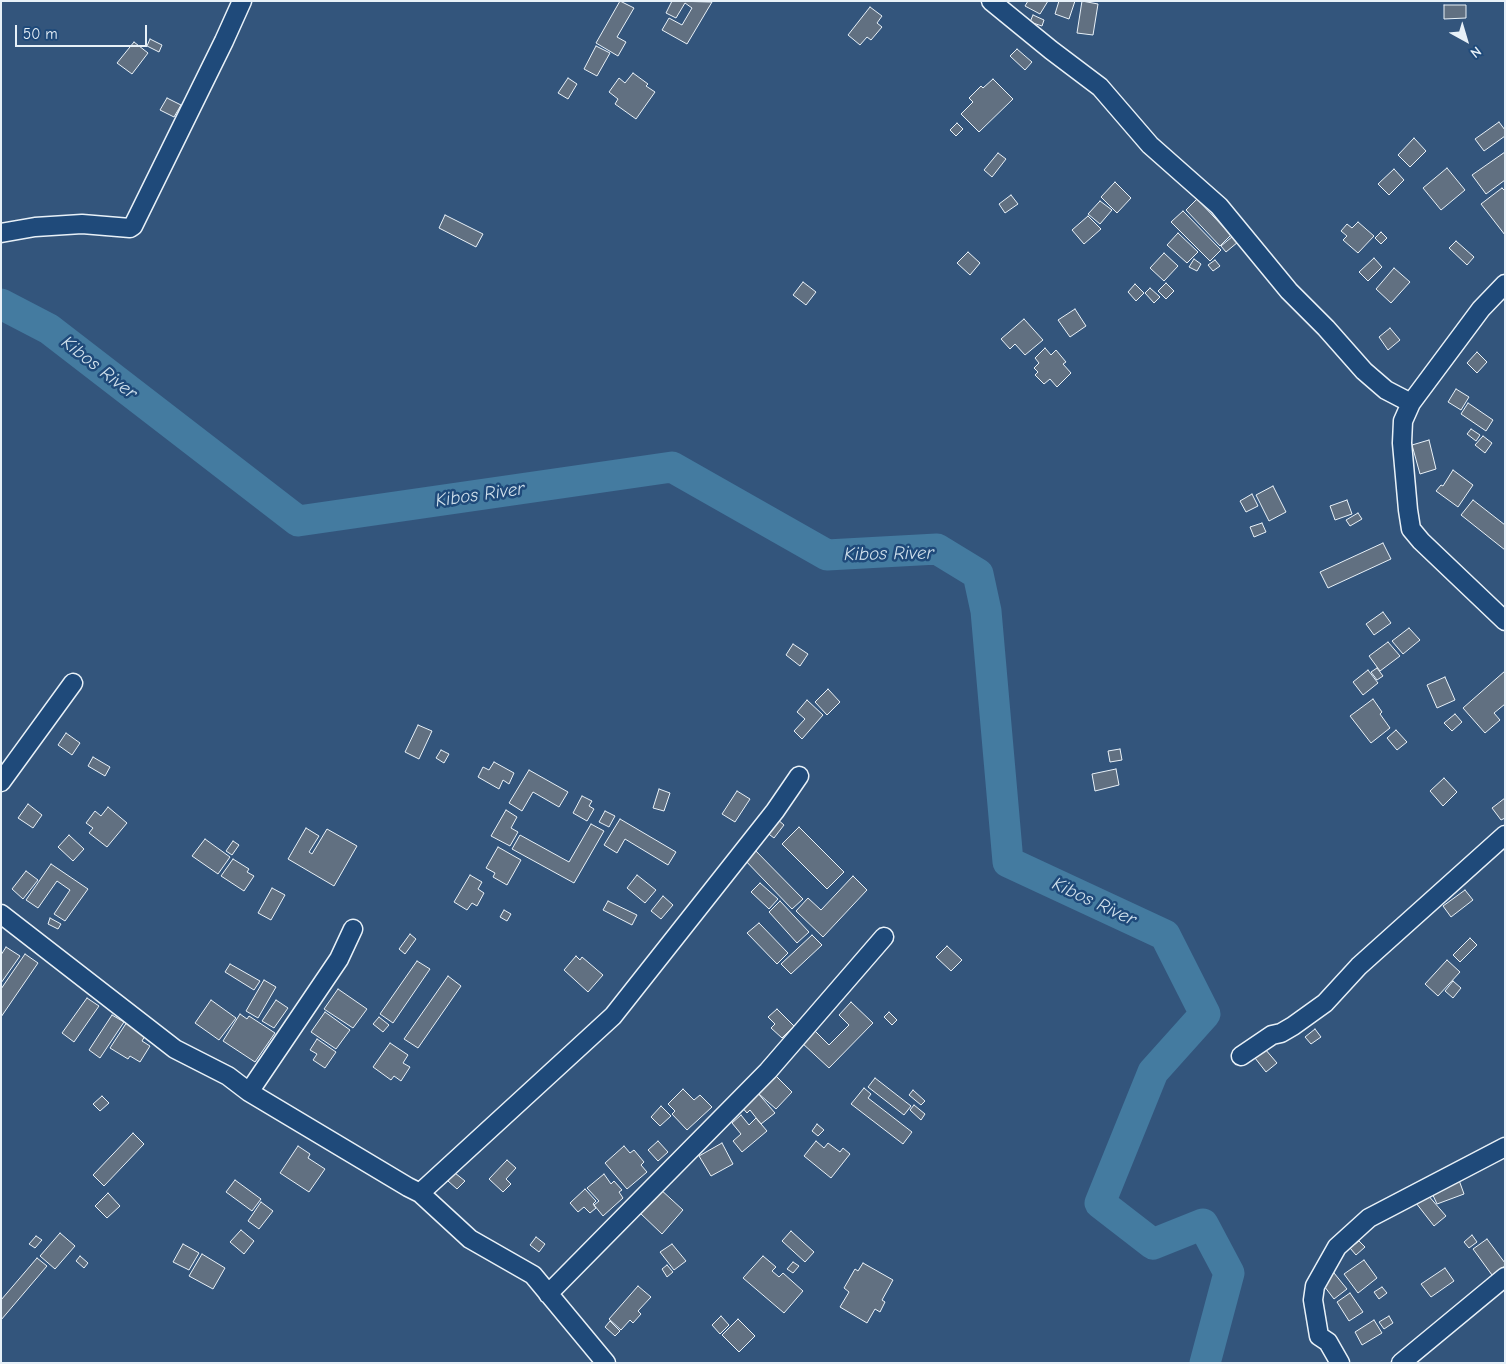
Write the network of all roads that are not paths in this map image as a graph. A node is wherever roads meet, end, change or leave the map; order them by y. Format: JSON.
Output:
{"nodes":[{"id":1,"x":242,"y":1,"type":"edge"},
{"id":2,"x":990,"y":1,"type":"edge"},
{"id":3,"x":1,"y":233,"type":"edge"},
{"id":4,"x":1505,"y":284,"type":"edge"},
{"id":5,"x":1410,"y":403,"type":"junction"},
{"id":6,"x":1505,"y":621,"type":"edge"},
{"id":7,"x":73,"y":683,"type":"dead end"},
{"id":8,"x":798,"y":776,"type":"dead end"},
{"id":9,"x":1,"y":782,"type":"edge"},
{"id":10,"x":1505,"y":836,"type":"edge"},
{"id":11,"x":1,"y":914,"type":"edge"},
{"id":12,"x":353,"y":929,"type":"dead end"},
{"id":13,"x":884,"y":937,"type":"dead end"},
{"id":14,"x":1241,"y":1056,"type":"dead end"},
{"id":15,"x":249,"y":1092,"type":"junction"},
{"id":16,"x":1505,"y":1147,"type":"edge"},
{"id":17,"x":420,"y":1192,"type":"junction"},
{"id":18,"x":1505,"y":1277,"type":"edge"},
{"id":19,"x":548,"y":1294,"type":"junction"},
{"id":20,"x":606,"y":1363,"type":"edge"},
{"id":21,"x":1340,"y":1363,"type":"edge"},
{"id":22,"x":1401,"y":1363,"type":"edge"}],
"edges":[{"from":1,"to":3,"type":"street"},
{"from":2,"to":5,"type":"street"},
{"from":4,"to":5,"type":"street"},
{"from":5,"to":6,"type":"street"},
{"from":7,"to":9,"type":"street"},
{"from":8,"to":17,"type":"street"},
{"from":10,"to":14,"type":"street"},
{"from":11,"to":15,"type":"street"},
{"from":12,"to":15,"type":"street"},
{"from":13,"to":19,"type":"street"},
{"from":15,"to":17,"type":"street"},
{"from":16,"to":21,"type":"street"},
{"from":17,"to":19,"type":"street"},
{"from":18,"to":22,"type":"street"},
{"from":19,"to":20,"type":"street"}]}
